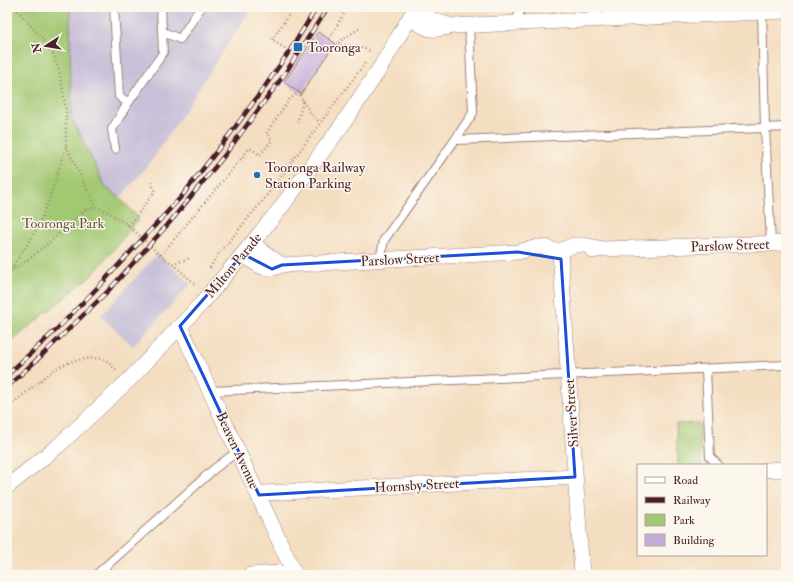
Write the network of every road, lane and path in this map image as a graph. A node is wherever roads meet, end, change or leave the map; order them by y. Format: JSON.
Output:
{"nodes":[{"id":1,"x":8,"y":7,"type":"edge"},
{"id":2,"x":114,"y":7,"type":"edge"},
{"id":3,"x":161,"y":7,"type":"edge"},
{"id":4,"x":201,"y":7,"type":"edge"},
{"id":5,"x":294,"y":7,"type":"edge"},
{"id":6,"x":348,"y":7,"type":"edge"},
{"id":7,"x":522,"y":7,"type":"edge"},
{"id":8,"x":15,"y":8,"type":"edge"},
{"id":9,"x":762,"y":9,"type":"edge"},
{"id":10,"x":414,"y":11,"type":"edge"},
{"id":11,"x":786,"y":11,"type":"edge"},
{"id":12,"x":515,"y":23,"type":"junction"},
{"id":13,"x":469,"y":25,"type":"junction"},
{"id":14,"x":360,"y":28,"type":"dead end"},
{"id":15,"x":163,"y":32,"type":"junction"},
{"id":16,"x":329,"y":39,"type":"dead end"},
{"id":17,"x":337,"y":45,"type":"junction"},
{"id":18,"x":332,"y":47,"type":"dead end"},
{"id":19,"x":286,"y":49,"type":"dead end"},
{"id":20,"x":369,"y":56,"type":"dead end"},
{"id":21,"x":367,"y":60,"type":"dead end"},
{"id":22,"x":303,"y":101,"type":"junction"},
{"id":23,"x":128,"y":103,"type":"junction"},
{"id":24,"x":297,"y":123,"type":"dead end"},
{"id":25,"x":320,"y":123,"type":"junction"},
{"id":26,"x":786,"y":127,"type":"edge"},
{"id":27,"x":765,"y":128,"type":"junction"},
{"id":28,"x":455,"y":140,"type":"junction"},
{"id":29,"x":66,"y":146,"type":"junction"},
{"id":30,"x":115,"y":149,"type":"dead end"},
{"id":31,"x":151,"y":182,"type":"dead end"},
{"id":32,"x":96,"y":207,"type":"junction"},
{"id":33,"x":129,"y":226,"type":"junction"},
{"id":34,"x":779,"y":244,"type":"edge"},
{"id":35,"x":248,"y":249,"type":"junction"},
{"id":36,"x":161,"y":255,"type":"junction"},
{"id":37,"x":560,"y":255,"type":"junction"},
{"id":38,"x":190,"y":258,"type":"dead end"},
{"id":39,"x":380,"y":260,"type":"junction"},
{"id":40,"x":172,"y":264,"type":"junction"},
{"id":41,"x":210,"y":268,"type":"dead end"},
{"id":42,"x":8,"y":274,"type":"edge"},
{"id":43,"x":196,"y":285,"type":"dead end"},
{"id":44,"x":180,"y":326,"type":"junction"},
{"id":45,"x":786,"y":365,"type":"edge"},
{"id":46,"x":706,"y":369,"type":"junction"},
{"id":47,"x":569,"y":375,"type":"junction"},
{"id":48,"x":129,"y":380,"type":"junction"},
{"id":49,"x":211,"y":391,"type":"junction"},
{"id":50,"x":7,"y":408,"type":"edge"},
{"id":51,"x":238,"y":451,"type":"junction"},
{"id":52,"x":717,"y":464,"type":"edge"},
{"id":53,"x":786,"y":469,"type":"edge"},
{"id":54,"x":767,"y":470,"type":"edge"},
{"id":55,"x":575,"y":477,"type":"junction"},
{"id":56,"x":7,"y":487,"type":"edge"},
{"id":57,"x":258,"y":495,"type":"junction"},
{"id":58,"x":294,"y":574,"type":"edge"},
{"id":59,"x":96,"y":575,"type":"edge"},
{"id":60,"x":250,"y":575,"type":"edge"},
{"id":61,"x":582,"y":575,"type":"edge"}],
"edges":[{"from":1,"to":8,"type":"path"},
{"from":2,"to":23,"type":"lane"},
{"from":3,"to":15,"type":"lane"},
{"from":4,"to":15,"type":"lane"},
{"from":5,"to":19,"type":"path"},
{"from":6,"to":16,"type":"path"},
{"from":7,"to":12,"type":"lane"},
{"from":8,"to":29,"type":"path"},
{"from":9,"to":11,"type":"street"},
{"from":9,"to":12,"type":"street"},
{"from":9,"to":27,"type":"lane"},
{"from":10,"to":13,"type":"street"},
{"from":10,"to":35,"type":"street","name":"Milton Parade"},
{"from":12,"to":13,"type":"street"},
{"from":13,"to":28,"type":"lane"},
{"from":14,"to":17,"type":"path"},
{"from":15,"to":23,"type":"lane"},
{"from":17,"to":18,"type":"path"},
{"from":17,"to":20,"type":"path"},
{"from":21,"to":25,"type":"path"},
{"from":22,"to":24,"type":"path"},
{"from":22,"to":25,"type":"path"},
{"from":22,"to":36,"type":"path"},
{"from":23,"to":30,"type":"lane"},
{"from":25,"to":41,"type":"path"},
{"from":26,"to":27,"type":"lane"},
{"from":27,"to":28,"type":"lane"},
{"from":27,"to":34,"type":"lane"},
{"from":28,"to":39,"type":"lane"},
{"from":29,"to":32,"type":"path"},
{"from":29,"to":42,"type":"path"},
{"from":31,"to":33,"type":"path"},
{"from":32,"to":33,"type":"path"},
{"from":32,"to":42,"type":"path"},
{"from":33,"to":36,"type":"path"},
{"from":34,"to":37,"type":"street","name":"Parslow Street"},
{"from":35,"to":39,"type":"street","name":"Parslow Street"},
{"from":35,"to":44,"type":"street","name":"Milton Parade"},
{"from":36,"to":40,"type":"path"},
{"from":37,"to":39,"type":"street","name":"Parslow Street"},
{"from":37,"to":47,"type":"street","name":"Silver Street"},
{"from":38,"to":40,"type":"path"},
{"from":40,"to":43,"type":"path"},
{"from":44,"to":48,"type":"street","name":"Milton Parade"},
{"from":44,"to":49,"type":"street","name":"Beaven Avenue"},
{"from":45,"to":46,"type":"lane"},
{"from":46,"to":47,"type":"lane"},
{"from":46,"to":52,"type":"lane"},
{"from":47,"to":49,"type":"lane"},
{"from":47,"to":55,"type":"street","name":"Silver Street"},
{"from":48,"to":50,"type":"path"},
{"from":48,"to":56,"type":"street","name":"Milton Parade"},
{"from":49,"to":51,"type":"street","name":"Beaven Avenue"},
{"from":51,"to":57,"type":"street","name":"Beaven Avenue"},
{"from":51,"to":59,"type":"lane"},
{"from":53,"to":54,"type":"street"},
{"from":55,"to":57,"type":"street","name":"Hornsby Street"},
{"from":55,"to":61,"type":"street","name":"Silver Street"},
{"from":57,"to":58,"type":"street","name":"Beaven Avenue"},
{"from":58,"to":60,"type":"street"}]}
